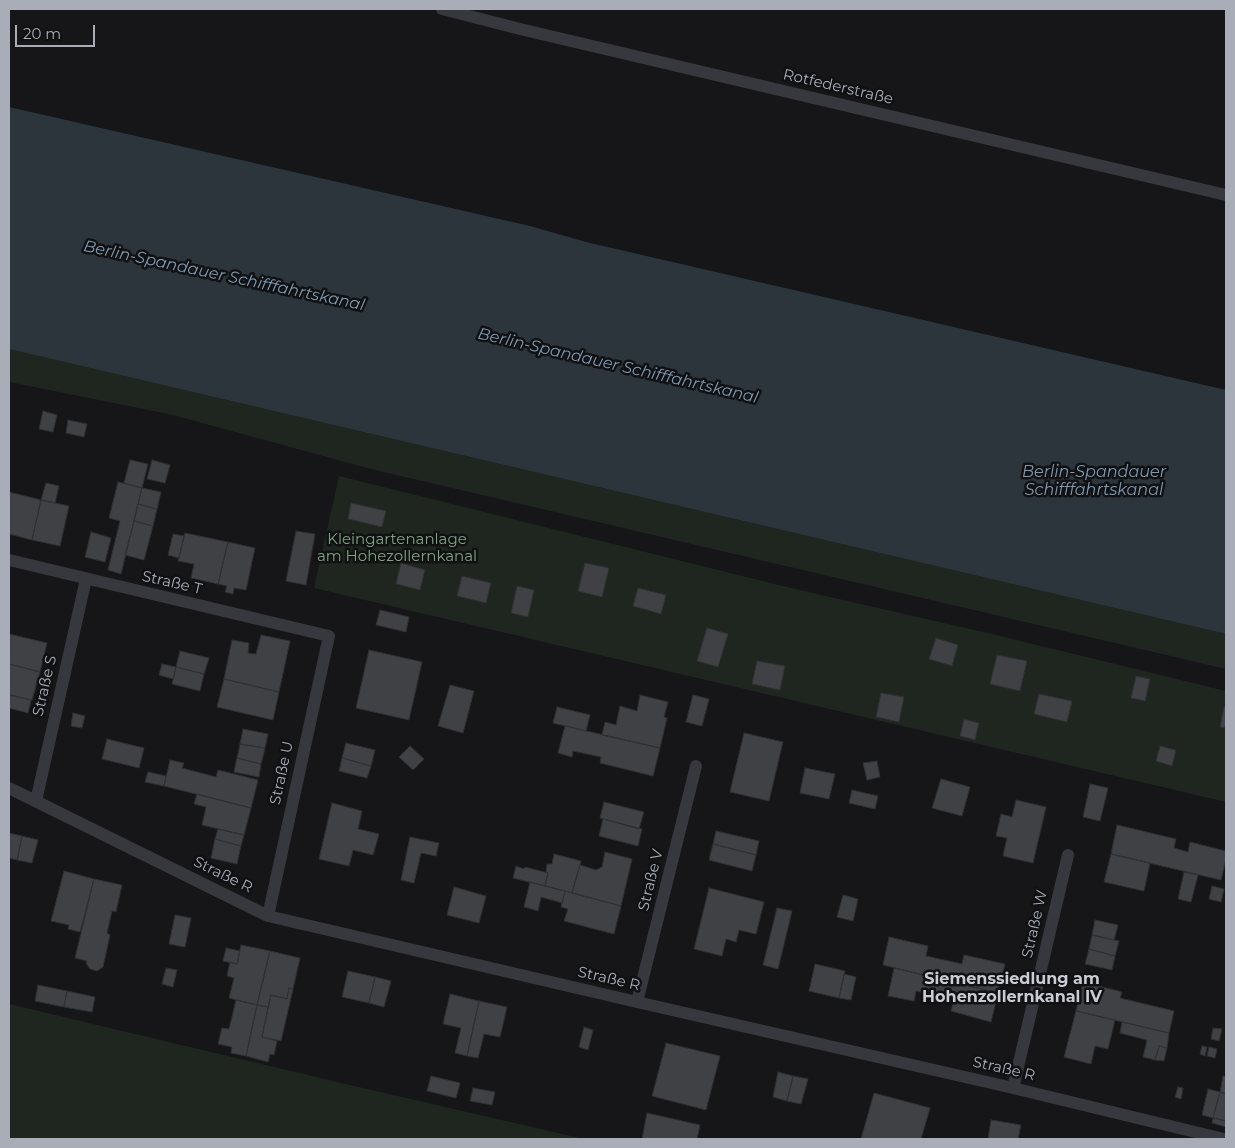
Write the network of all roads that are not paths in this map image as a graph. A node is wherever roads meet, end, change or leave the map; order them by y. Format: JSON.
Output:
{"nodes":[{"id":1,"x":442,"y":9,"type":"edge"},
{"id":2,"x":1226,"y":195,"type":"edge"},
{"id":3,"x":9,"y":560,"type":"edge"},
{"id":4,"x":86,"y":579,"type":"junction"},
{"id":5,"x":329,"y":636,"type":"joint"},
{"id":6,"x":696,"y":766,"type":"dead end"},
{"id":7,"x":9,"y":788,"type":"edge"},
{"id":8,"x":36,"y":801,"type":"junction"},
{"id":9,"x":1068,"y":855,"type":"dead end"},
{"id":10,"x":268,"y":916,"type":"junction"},
{"id":11,"x":637,"y":1002,"type":"junction"},
{"id":12,"x":1014,"y":1088,"type":"junction"},
{"id":13,"x":1224,"y":1139,"type":"edge"}],
"edges":[{"from":1,"to":2,"type":"lane","name":"Rotfederstraße"},
{"from":3,"to":4,"type":"lane","name":"Straße T"},
{"from":4,"to":5,"type":"lane","name":"Straße T"},
{"from":4,"to":8,"type":"lane","name":"Straße S"},
{"from":5,"to":10,"type":"lane","name":"Straße U"},
{"from":6,"to":11,"type":"lane","name":"Straße V"},
{"from":7,"to":8,"type":"lane","name":"Straße R"},
{"from":8,"to":10,"type":"lane","name":"Straße R"},
{"from":9,"to":12,"type":"lane","name":"Straße W"},
{"from":10,"to":11,"type":"lane","name":"Straße R"},
{"from":11,"to":12,"type":"lane","name":"Straße R"},
{"from":12,"to":13,"type":"lane","name":"Straße R"}]}
